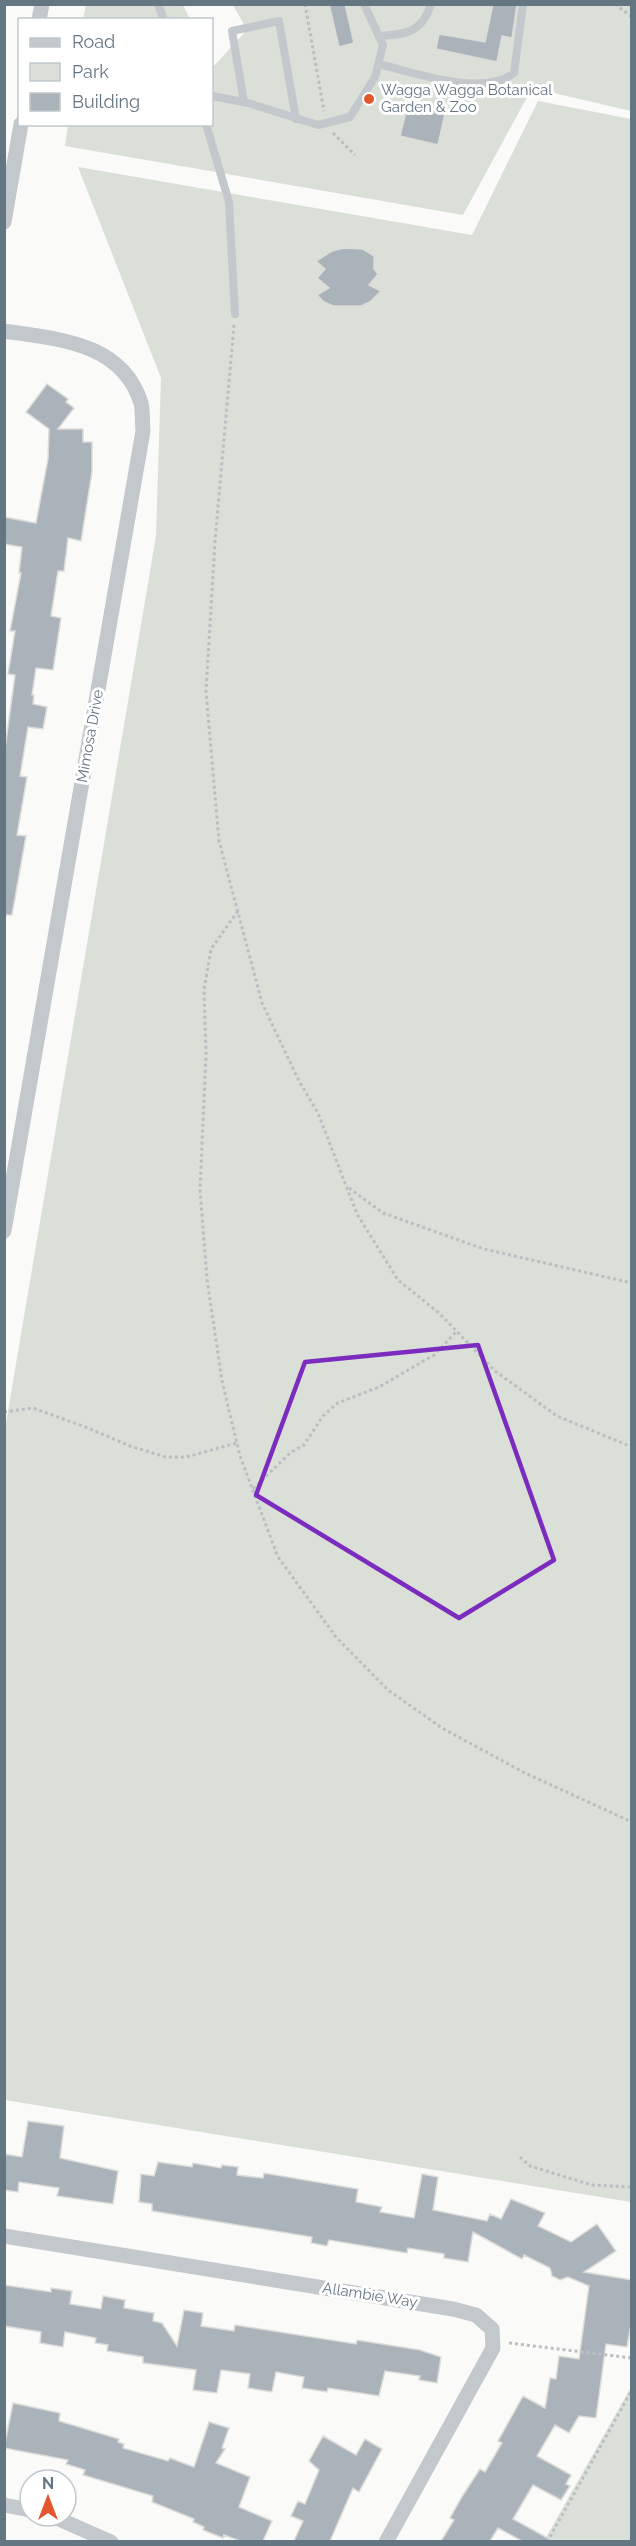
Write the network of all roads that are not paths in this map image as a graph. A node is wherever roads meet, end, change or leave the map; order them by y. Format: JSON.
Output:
{"nodes":[{"id":1,"x":364,"y":4,"type":"edge"},
{"id":2,"x":431,"y":4,"type":"edge"},
{"id":3,"x":523,"y":4,"type":"edge"},
{"id":4,"x":380,"y":36,"type":"junction"},
{"id":5,"x":378,"y":64,"type":"junction"},
{"id":6,"x":213,"y":96,"type":"edge"},
{"id":7,"x":244,"y":102,"type":"junction"},
{"id":8,"x":297,"y":119,"type":"junction"},
{"id":9,"x":20,"y":126,"type":"edge"},
{"id":10,"x":207,"y":126,"type":"edge"},
{"id":11,"x":9,"y":164,"type":"edge"},
{"id":12,"x":4,"y":222,"type":"edge"},
{"id":13,"x":234,"y":314,"type":"road end"},
{"id":14,"x":4,"y":331,"type":"edge"},
{"id":15,"x":4,"y":1232,"type":"edge"},
{"id":16,"x":4,"y":2236,"type":"edge"},
{"id":17,"x":78,"y":2527,"type":"edge"},
{"id":18,"x":111,"y":2541,"type":"edge"},
{"id":19,"x":386,"y":2541,"type":"edge"}],
"edges":[{"from":1,"to":4,"type":"lane"},
{"from":2,"to":4,"type":"lane"},
{"from":3,"to":5,"type":"lane"},
{"from":4,"to":5,"type":"lane"},
{"from":5,"to":8,"type":"lane"},
{"from":6,"to":7,"type":"lane"},
{"from":7,"to":8,"type":"lane"},
{"from":7,"to":8,"type":"lane"},
{"from":9,"to":11,"type":"street"},
{"from":10,"to":13,"type":"lane"},
{"from":11,"to":12,"type":"street"},
{"from":14,"to":15,"type":"street","name":"Mimosa Drive"},
{"from":16,"to":19,"type":"street","name":"Allambie Way"},
{"from":17,"to":18,"type":"street"}]}
